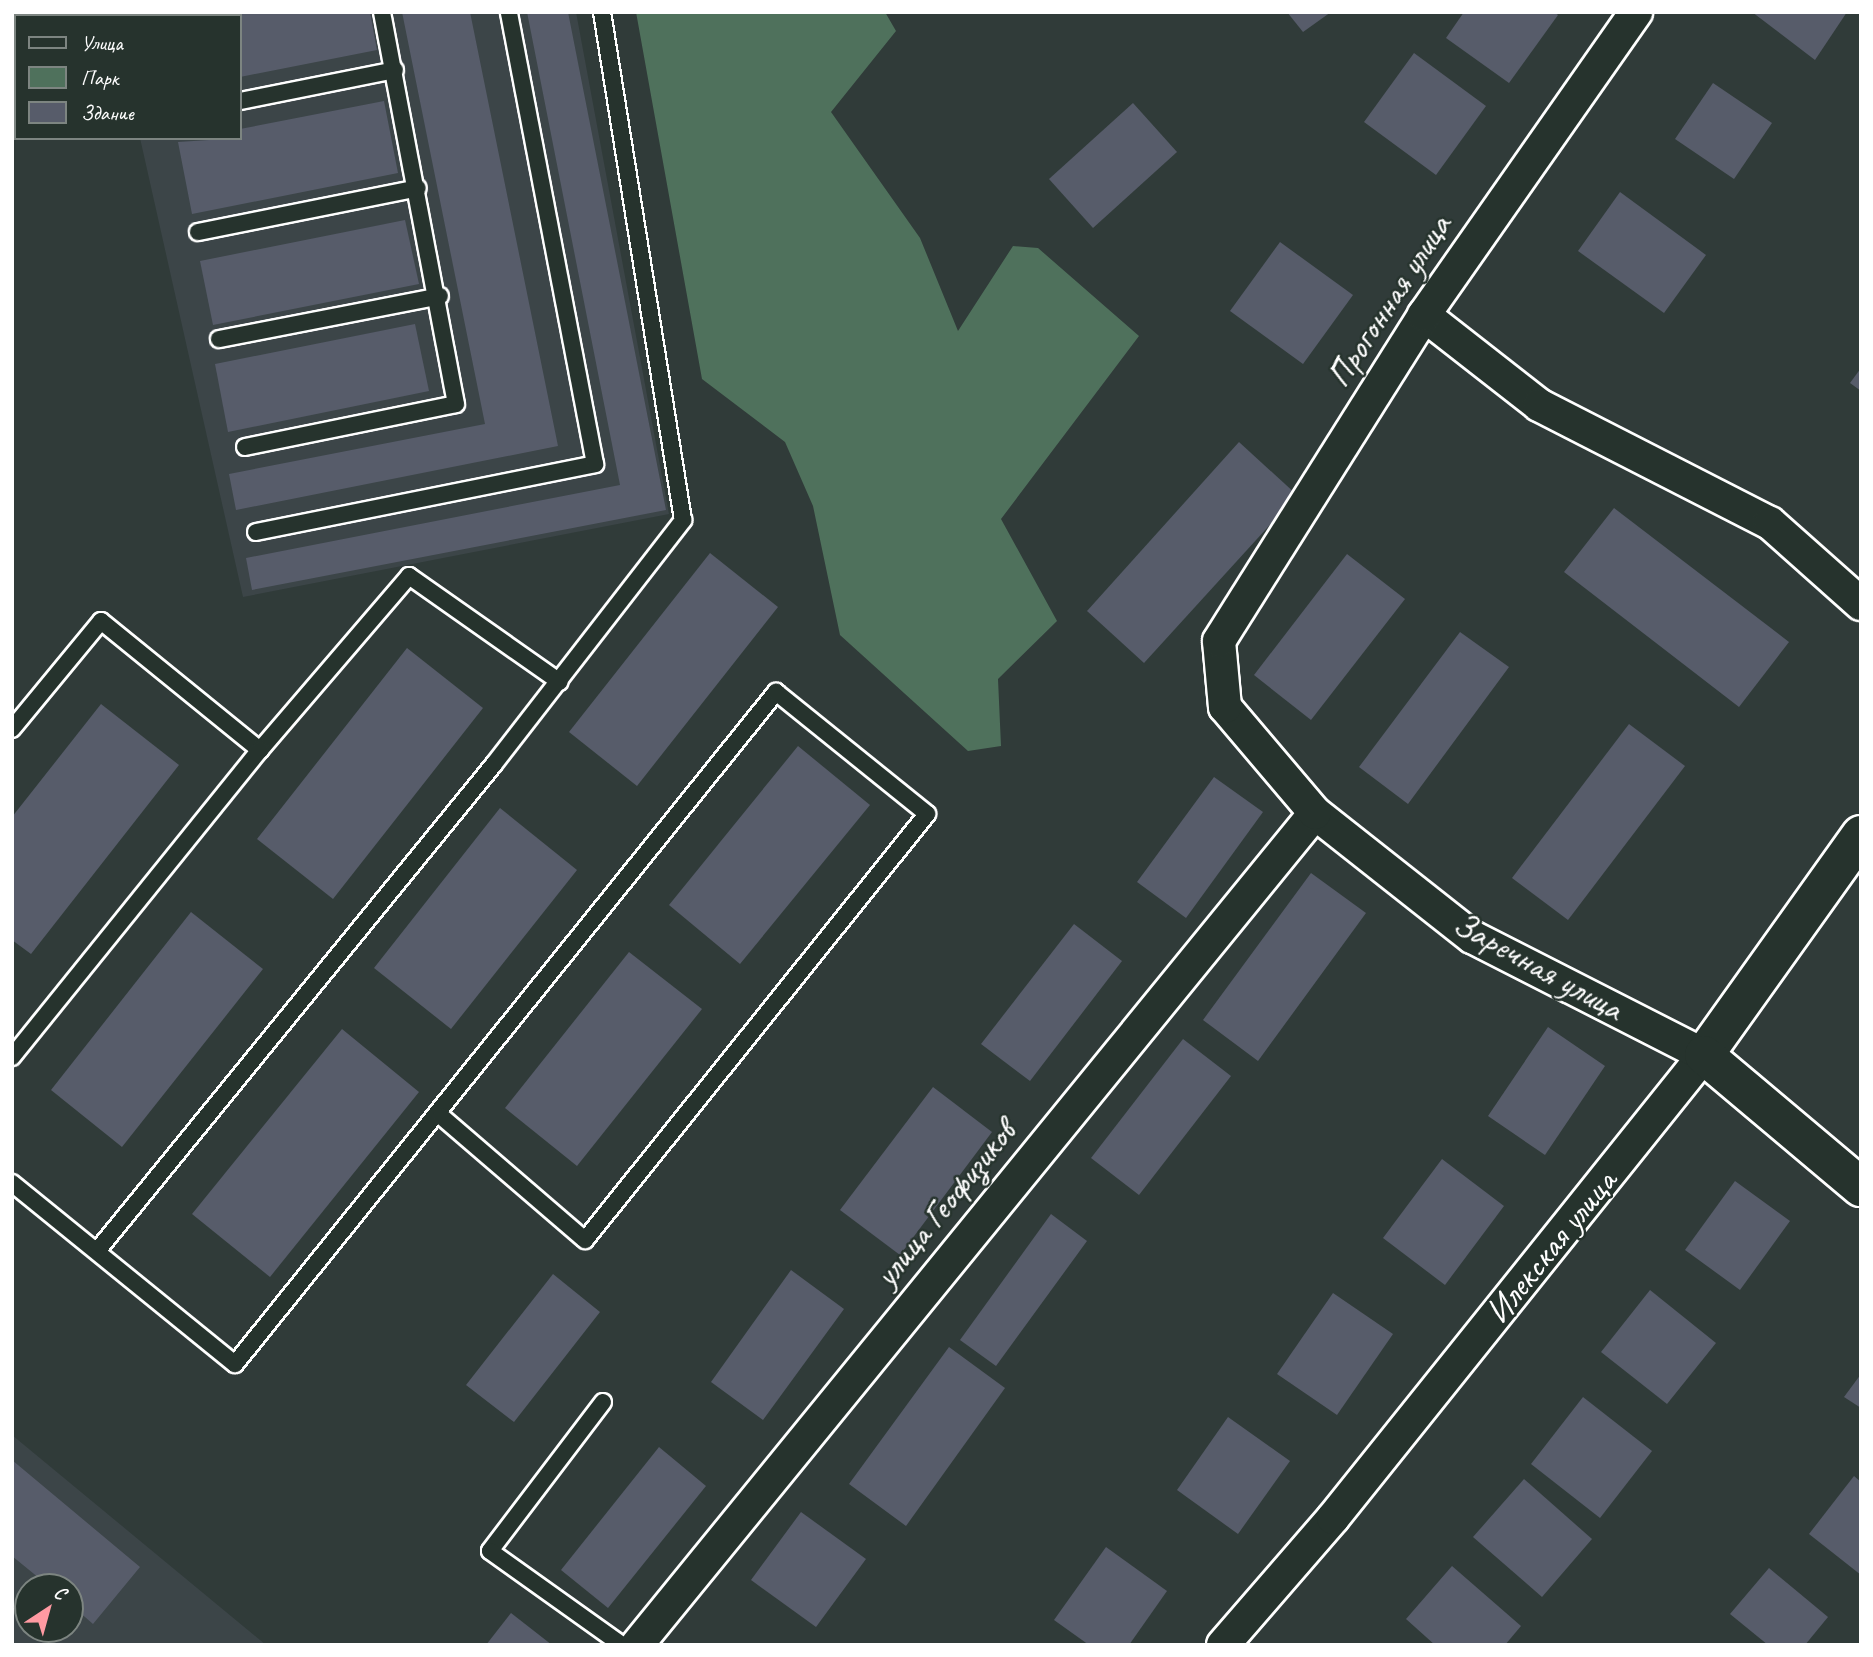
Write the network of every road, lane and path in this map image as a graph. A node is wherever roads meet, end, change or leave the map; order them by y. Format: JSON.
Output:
{"nodes":[{"id":1,"x":382,"y":12,"type":"edge"},
{"id":2,"x":509,"y":12,"type":"edge"},
{"id":3,"x":602,"y":12,"type":"edge"},
{"id":4,"x":1636,"y":12,"type":"edge"},
{"id":5,"x":395,"y":70,"type":"junction"},
{"id":6,"x":242,"y":101,"type":"edge"},
{"id":7,"x":418,"y":188,"type":"junction"},
{"id":8,"x":198,"y":232,"type":"dead end"},
{"id":9,"x":440,"y":296,"type":"junction"},
{"id":10,"x":1424,"y":315,"type":"junction"},
{"id":11,"x":219,"y":340,"type":"dead end"},
{"id":12,"x":245,"y":447,"type":"dead end"},
{"id":13,"x":257,"y":531,"type":"dead end"},
{"id":14,"x":1861,"y":604,"type":"edge"},
{"id":15,"x":1219,"y":641,"type":"joint"},
{"id":16,"x":560,"y":682,"type":"junction"},
{"id":17,"x":12,"y":729,"type":"edge"},
{"id":18,"x":260,"y":750,"type":"junction"},
{"id":19,"x":1315,"y":813,"type":"junction"},
{"id":20,"x":1861,"y":835,"type":"edge"},
{"id":21,"x":1704,"y":1055,"type":"junction"},
{"id":22,"x":12,"y":1057,"type":"edge"},
{"id":23,"x":440,"y":1116,"type":"junction"},
{"id":24,"x":12,"y":1182,"type":"edge"},
{"id":25,"x":1861,"y":1186,"type":"edge"},
{"id":26,"x":97,"y":1251,"type":"junction"},
{"id":27,"x":603,"y":1402,"type":"dead end"},
{"id":28,"x":622,"y":1645,"type":"edge"},
{"id":29,"x":637,"y":1645,"type":"edge"},
{"id":30,"x":1223,"y":1645,"type":"edge"}],
"edges":[{"from":1,"to":5,"type":"lane"},
{"from":2,"to":13,"type":"lane"},
{"from":3,"to":16,"type":"lane"},
{"from":4,"to":10,"type":"street","name":"Прогонная улица"},
{"from":5,"to":6,"type":"lane"},
{"from":5,"to":7,"type":"lane"},
{"from":7,"to":8,"type":"lane"},
{"from":7,"to":9,"type":"lane"},
{"from":9,"to":11,"type":"lane"},
{"from":9,"to":12,"type":"lane"},
{"from":10,"to":14,"type":"street"},
{"from":10,"to":15,"type":"street","name":"Прогонная улица"},
{"from":15,"to":19,"type":"street","name":"Заречная улица"},
{"from":16,"to":18,"type":"lane"},
{"from":16,"to":26,"type":"lane"},
{"from":17,"to":18,"type":"lane"},
{"from":18,"to":22,"type":"lane"},
{"from":19,"to":21,"type":"street","name":"Заречная улица"},
{"from":19,"to":29,"type":"street","name":"улица Геофизиков"},
{"from":20,"to":21,"type":"street","name":"Илекская улица"},
{"from":21,"to":25,"type":"street","name":"Заречная улица"},
{"from":21,"to":30,"type":"street","name":"Илекская улица"},
{"from":23,"to":23,"type":"lane"},
{"from":23,"to":26,"type":"lane"},
{"from":24,"to":26,"type":"lane"},
{"from":27,"to":28,"type":"lane"}]}
